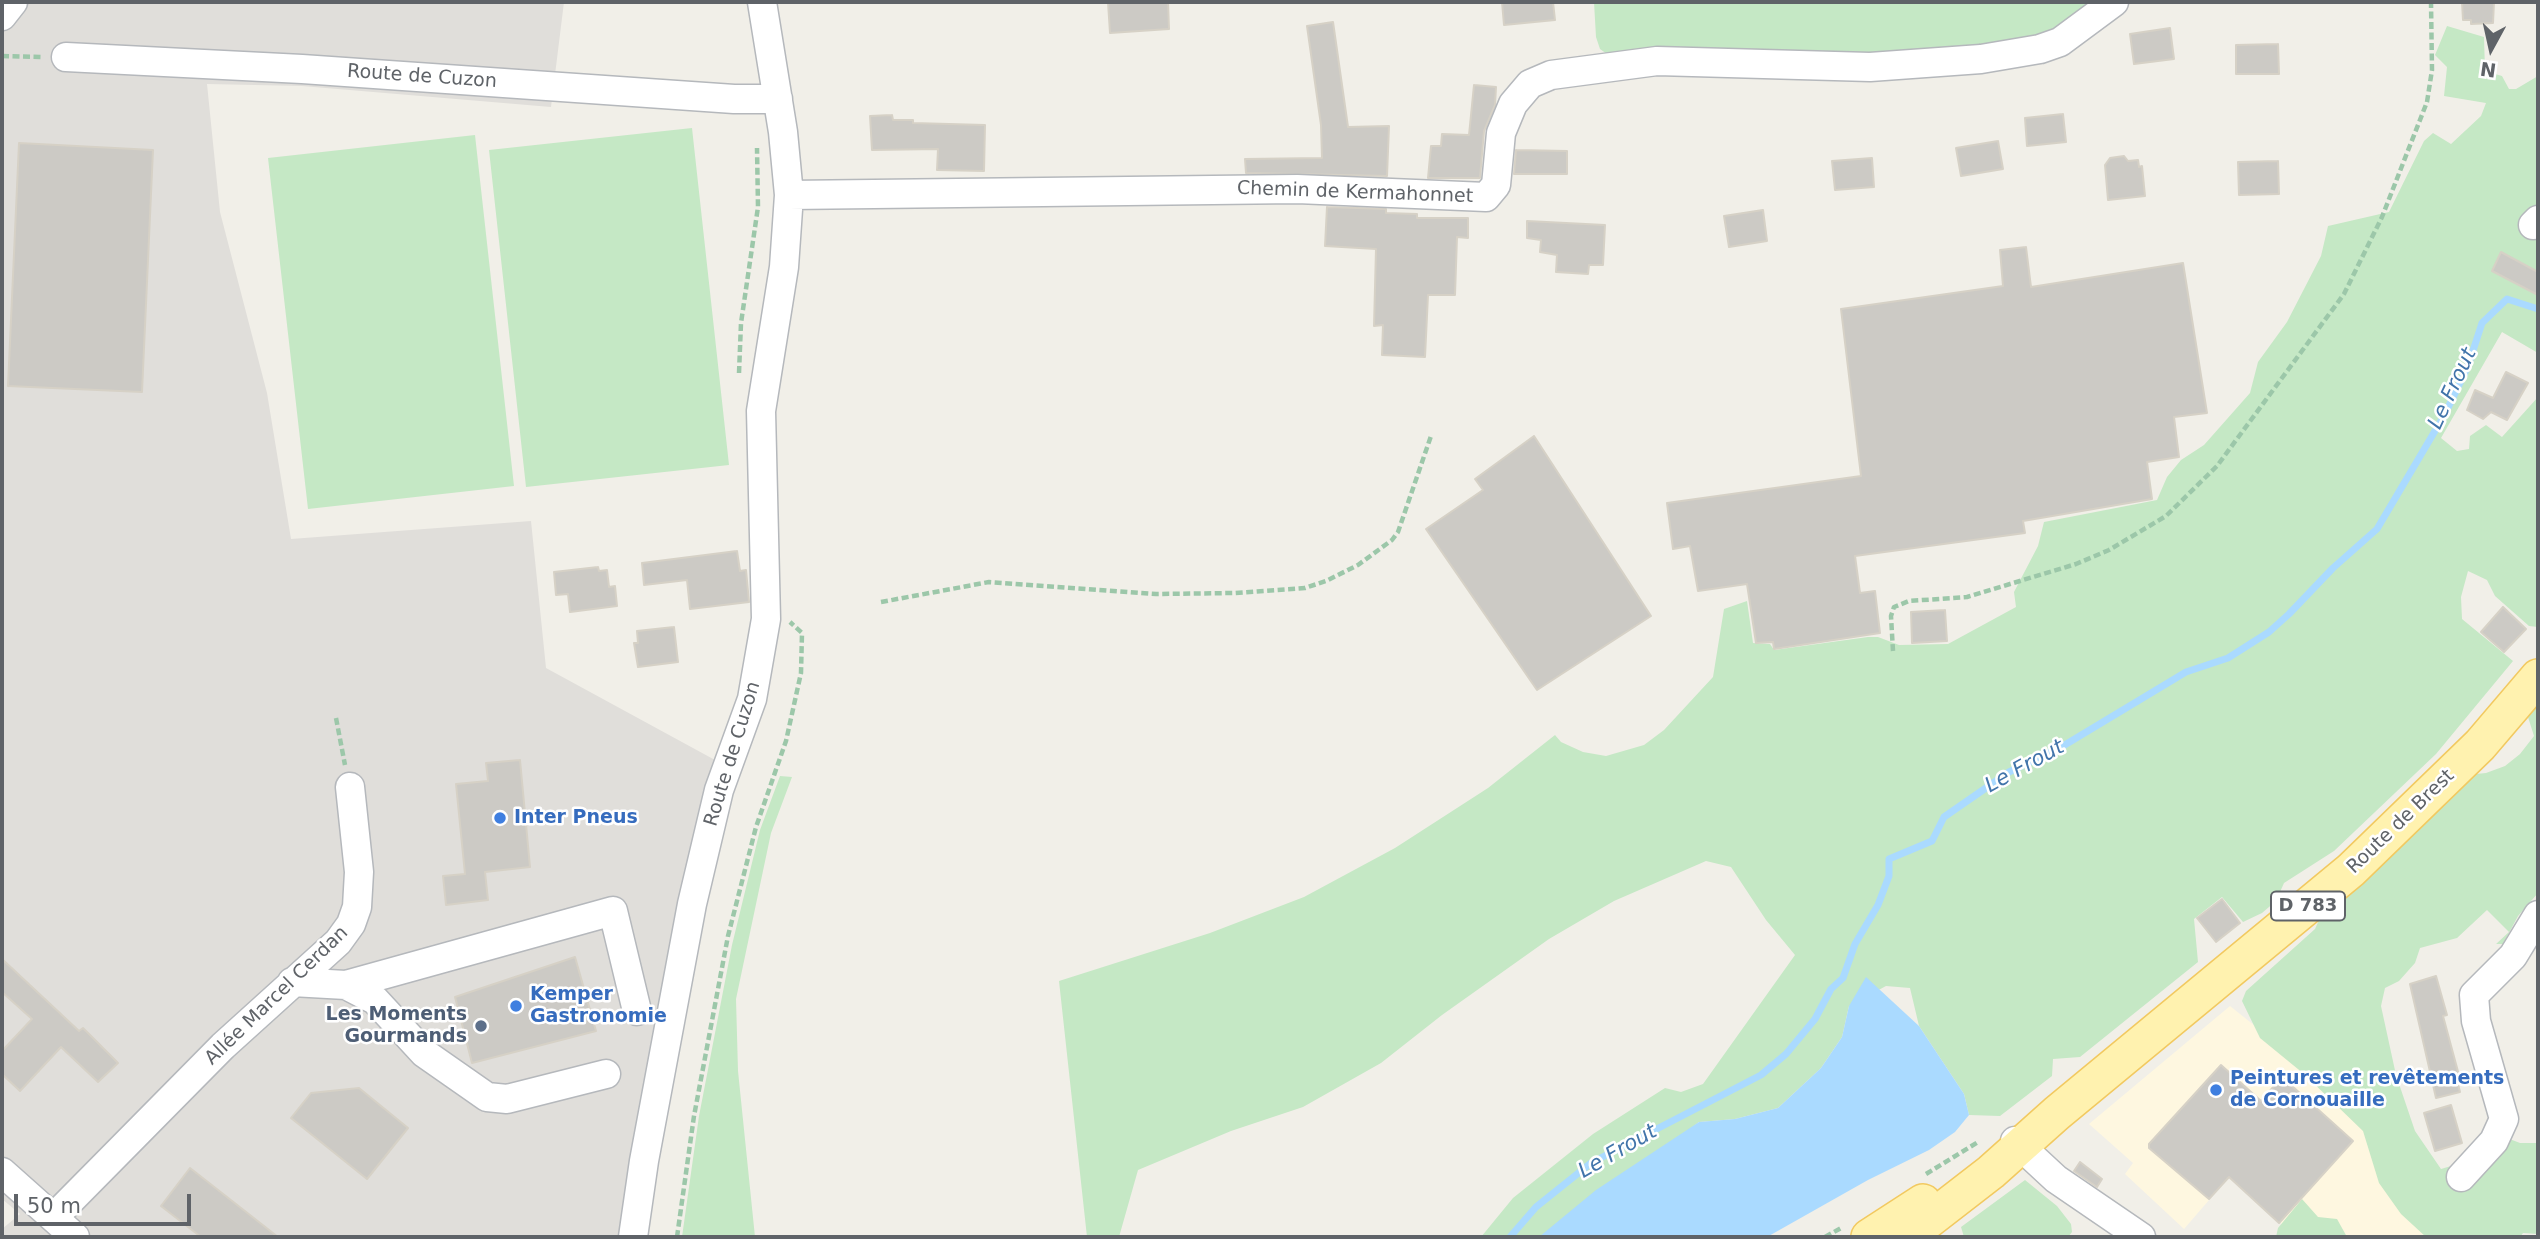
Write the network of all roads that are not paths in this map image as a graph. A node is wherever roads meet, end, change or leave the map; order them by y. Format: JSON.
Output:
{"nodes":[{"id":1,"x":13,"y":2,"type":"edge"},
{"id":2,"x":762,"y":2,"type":"edge"},
{"id":3,"x":2114,"y":2,"type":"edge"},
{"id":4,"x":2,"y":16,"type":"edge"},
{"id":5,"x":66,"y":57,"type":"road end"},
{"id":6,"x":778,"y":99,"type":"junction"},
{"id":7,"x":789,"y":195,"type":"junction"},
{"id":8,"x":2538,"y":677,"type":"edge"},
{"id":9,"x":349,"y":787,"type":"road end"},
{"id":10,"x":2538,"y":915,"type":"edge"},
{"id":11,"x":292,"y":982,"type":"junction"},
{"id":12,"x":346,"y":985,"type":"junction"},
{"id":13,"x":637,"y":1011,"type":"dead end"},
{"id":14,"x":606,"y":1074,"type":"dead end"},
{"id":15,"x":2018,"y":1144,"type":"junction"},
{"id":16,"x":2,"y":1171,"type":"edge"},
{"id":17,"x":2461,"y":1177,"type":"dead end"},
{"id":18,"x":55,"y":1216,"type":"junction"},
{"id":19,"x":75,"y":1237,"type":"edge"},
{"id":20,"x":633,"y":1237,"type":"edge"},
{"id":21,"x":1869,"y":1237,"type":"edge"},
{"id":22,"x":1907,"y":1237,"type":"edge"},
{"id":23,"x":2141,"y":1237,"type":"edge"}],
"edges":[{"from":1,"to":4,"type":"street"},
{"from":2,"to":6,"type":"street","name":"Route de Cuzon"},
{"from":3,"to":7,"type":"street","name":"Chemin de Kermahonnet"},
{"from":5,"to":6,"type":"street","name":"Route de Cuzon"},
{"from":6,"to":7,"type":"street","name":"Route de Cuzon"},
{"from":7,"to":20,"type":"street","name":"Route de Cuzon"},
{"from":8,"to":15,"type":"main road","name":"Route de Brest","number":"D 783"},
{"from":9,"to":11,"type":"street","name":"Allée Marcel Cerdan"},
{"from":10,"to":17,"type":"street"},
{"from":11,"to":12,"type":"street"},
{"from":11,"to":18,"type":"street","name":"Allée Marcel Cerdan"},
{"from":12,"to":13,"type":"street"},
{"from":12,"to":14,"type":"street"},
{"from":15,"to":21,"type":"main road","name":"Route de Brest","number":"D 783"},
{"from":15,"to":22,"type":"main road","name":"Route de Brest","number":"D 783"},
{"from":15,"to":23,"type":"street"},
{"from":16,"to":18,"type":"street"},
{"from":18,"to":19,"type":"street"}]}
